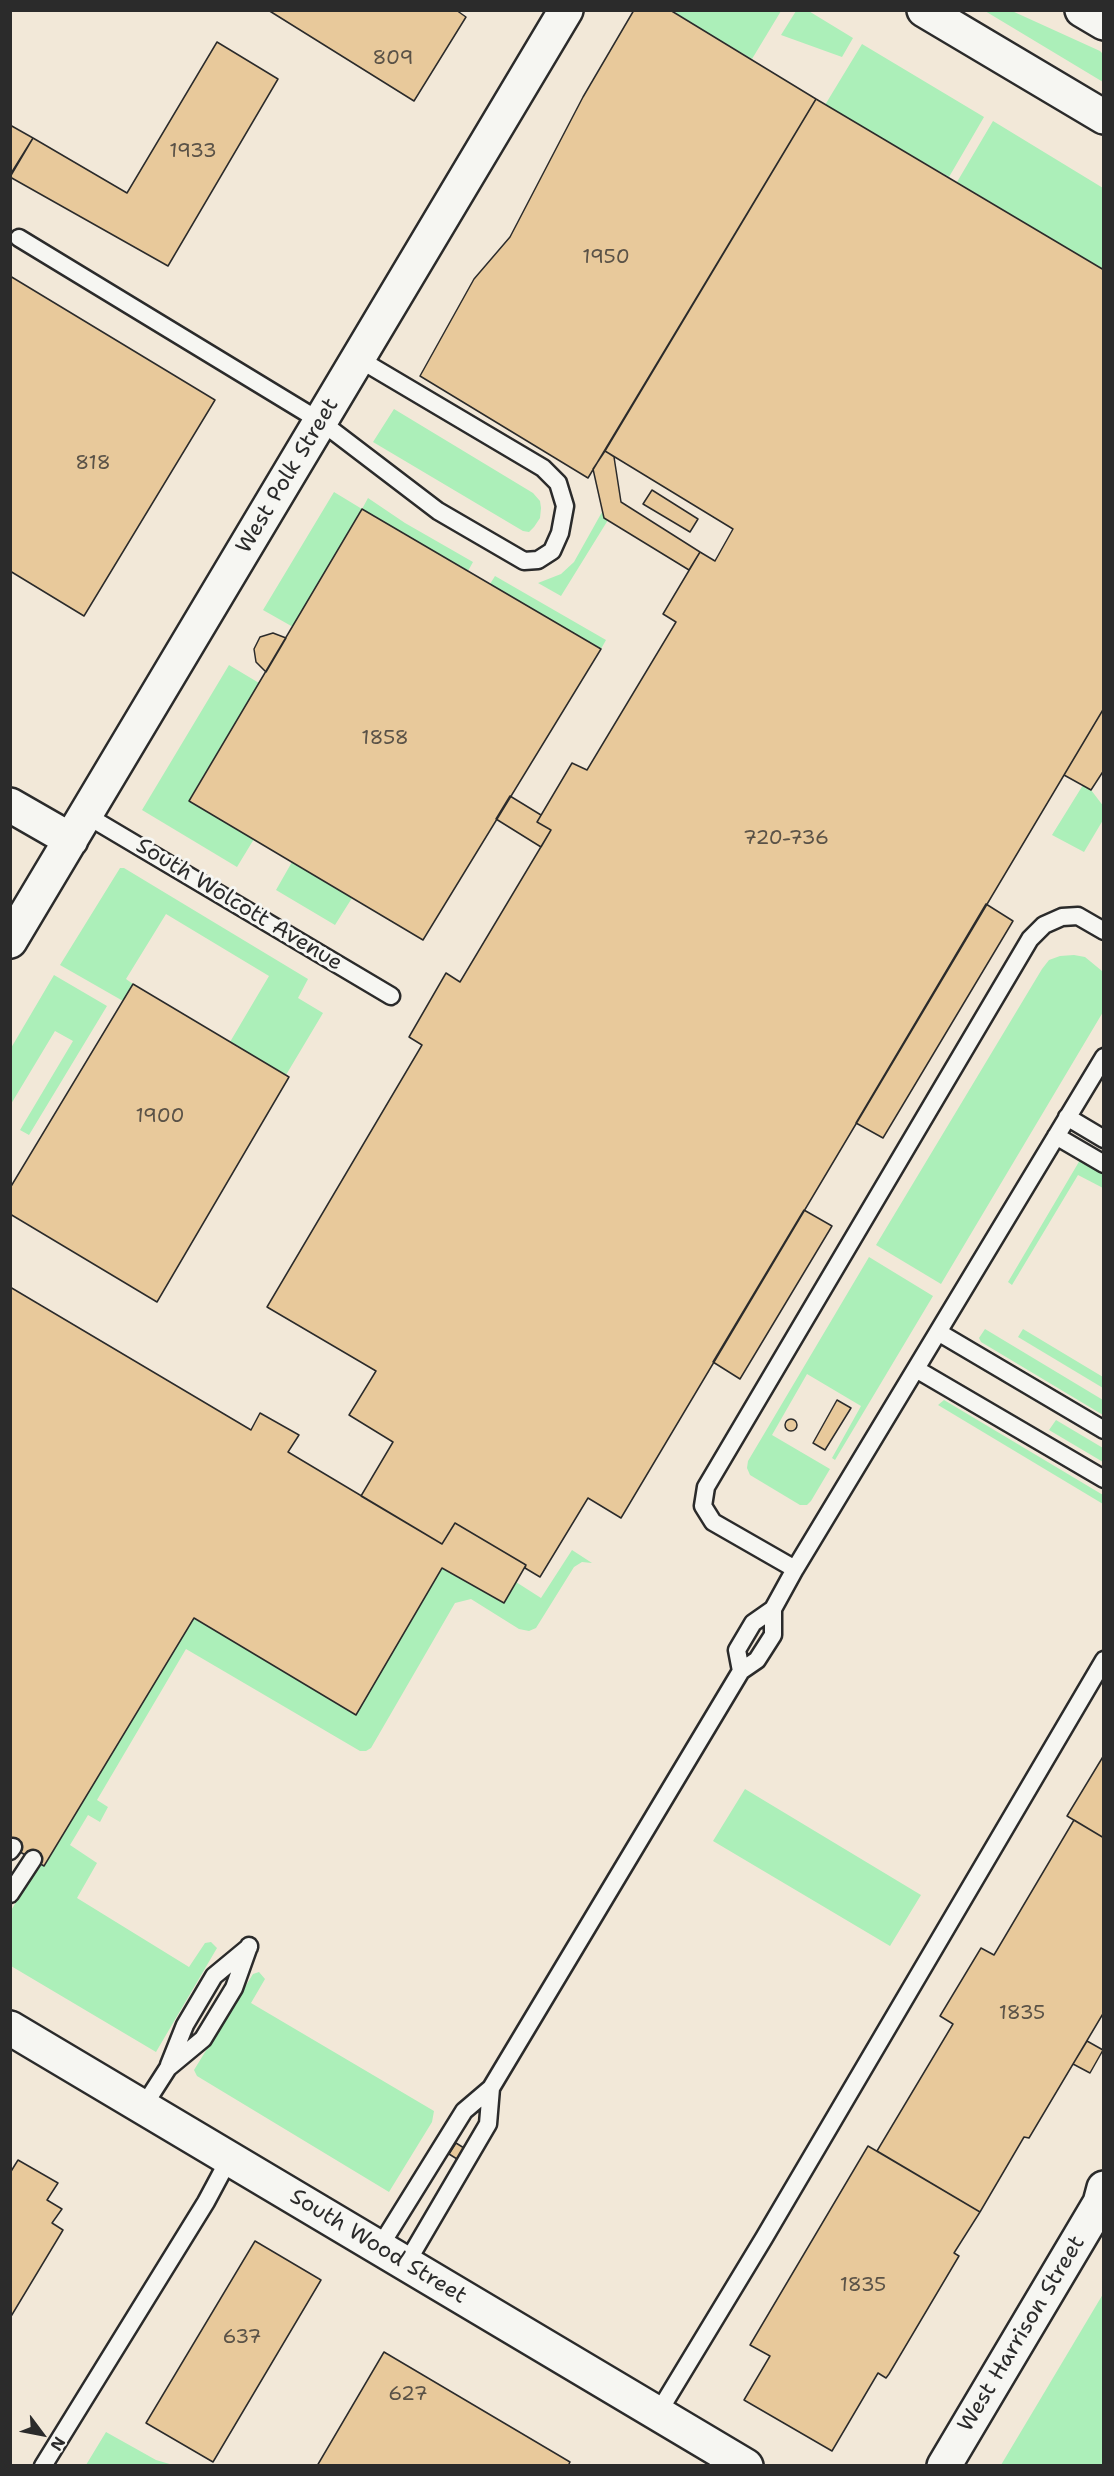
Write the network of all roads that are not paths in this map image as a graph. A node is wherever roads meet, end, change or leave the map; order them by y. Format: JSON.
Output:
{"nodes":[{"id":1,"x":567,"y":10,"type":"edge"},
{"id":2,"x":924,"y":10,"type":"edge"},
{"id":3,"x":1082,"y":10,"type":"edge"},
{"id":4,"x":1104,"y":23,"type":"edge"},
{"id":5,"x":1104,"y":117,"type":"edge"},
{"id":6,"x":19,"y":238,"type":"dead end"},
{"id":7,"x":359,"y":359,"type":"junction"},
{"id":8,"x":321,"y":421,"type":"junction"},
{"id":9,"x":10,"y":805,"type":"edge"},
{"id":10,"x":78,"y":827,"type":"junction"},
{"id":11,"x":1104,"y":932,"type":"edge"},
{"id":12,"x":10,"y":941,"type":"edge"},
{"id":13,"x":391,"y":996,"type":"dead end"},
{"id":14,"x":1104,"y":1058,"type":"edge"},
{"id":15,"x":1067,"y":1118,"type":"junction"},
{"id":16,"x":1056,"y":1136,"type":"junction"},
{"id":17,"x":1104,"y":1139,"type":"edge"},
{"id":18,"x":1104,"y":1164,"type":"edge"},
{"id":19,"x":938,"y":1332,"type":"junction"},
{"id":20,"x":916,"y":1369,"type":"junction"},
{"id":21,"x":1104,"y":1430,"type":"edge"},
{"id":22,"x":1104,"y":1479,"type":"edge"},
{"id":23,"x":795,"y":1569,"type":"junction"},
{"id":24,"x":1104,"y":1660,"type":"edge"},
{"id":25,"x":33,"y":1859,"type":"dead end"},
{"id":26,"x":10,"y":1894,"type":"edge"},
{"id":27,"x":10,"y":2028,"type":"edge"},
{"id":28,"x":168,"y":2068,"type":"junction"},
{"id":29,"x":491,"y":2088,"type":"junction"},
{"id":30,"x":143,"y":2107,"type":"junction"},
{"id":31,"x":229,"y":2159,"type":"junction"},
{"id":32,"x":1102,"y":2197,"type":"edge"},
{"id":33,"x":393,"y":2256,"type":"junction"},
{"id":34,"x":658,"y":2413,"type":"junction"},
{"id":35,"x":43,"y":2466,"type":"edge"},
{"id":36,"x":746,"y":2466,"type":"edge"},
{"id":37,"x":944,"y":2466,"type":"edge"}],
"edges":[{"from":1,"to":7,"type":"street","name":"West Polk Street"},
{"from":2,"to":5,"type":"street"},
{"from":3,"to":4,"type":"street"},
{"from":6,"to":8,"type":"lane"},
{"from":7,"to":8,"type":"street","name":"West Polk Street"},
{"from":7,"to":8,"type":"lane"},
{"from":8,"to":10,"type":"street","name":"West Polk Street"},
{"from":9,"to":10,"type":"street","name":"South Wolcott Avenue"},
{"from":10,"to":12,"type":"street","name":"West Polk Street"},
{"from":10,"to":13,"type":"lane","name":"South Wolcott Avenue"},
{"from":11,"to":23,"type":"lane"},
{"from":14,"to":15,"type":"lane"},
{"from":15,"to":16,"type":"lane"},
{"from":15,"to":17,"type":"lane"},
{"from":16,"to":18,"type":"lane"},
{"from":16,"to":19,"type":"lane"},
{"from":19,"to":20,"type":"lane"},
{"from":19,"to":21,"type":"lane"},
{"from":20,"to":22,"type":"lane"},
{"from":20,"to":23,"type":"lane"},
{"from":23,"to":29,"type":"lane"},
{"from":24,"to":34,"type":"lane"},
{"from":25,"to":26,"type":"lane"},
{"from":27,"to":30,"type":"street","name":"South Wood Street"},
{"from":28,"to":28,"type":"lane"},
{"from":28,"to":30,"type":"lane"},
{"from":29,"to":33,"type":"lane"},
{"from":29,"to":33,"type":"lane"},
{"from":30,"to":31,"type":"street","name":"South Wood Street"},
{"from":31,"to":33,"type":"street","name":"South Wood Street"},
{"from":31,"to":35,"type":"lane"},
{"from":32,"to":37,"type":"street","name":"West Harrison Street"},
{"from":33,"to":34,"type":"street","name":"South Wood Street"},
{"from":34,"to":36,"type":"street","name":"South Wood Street"}]}
